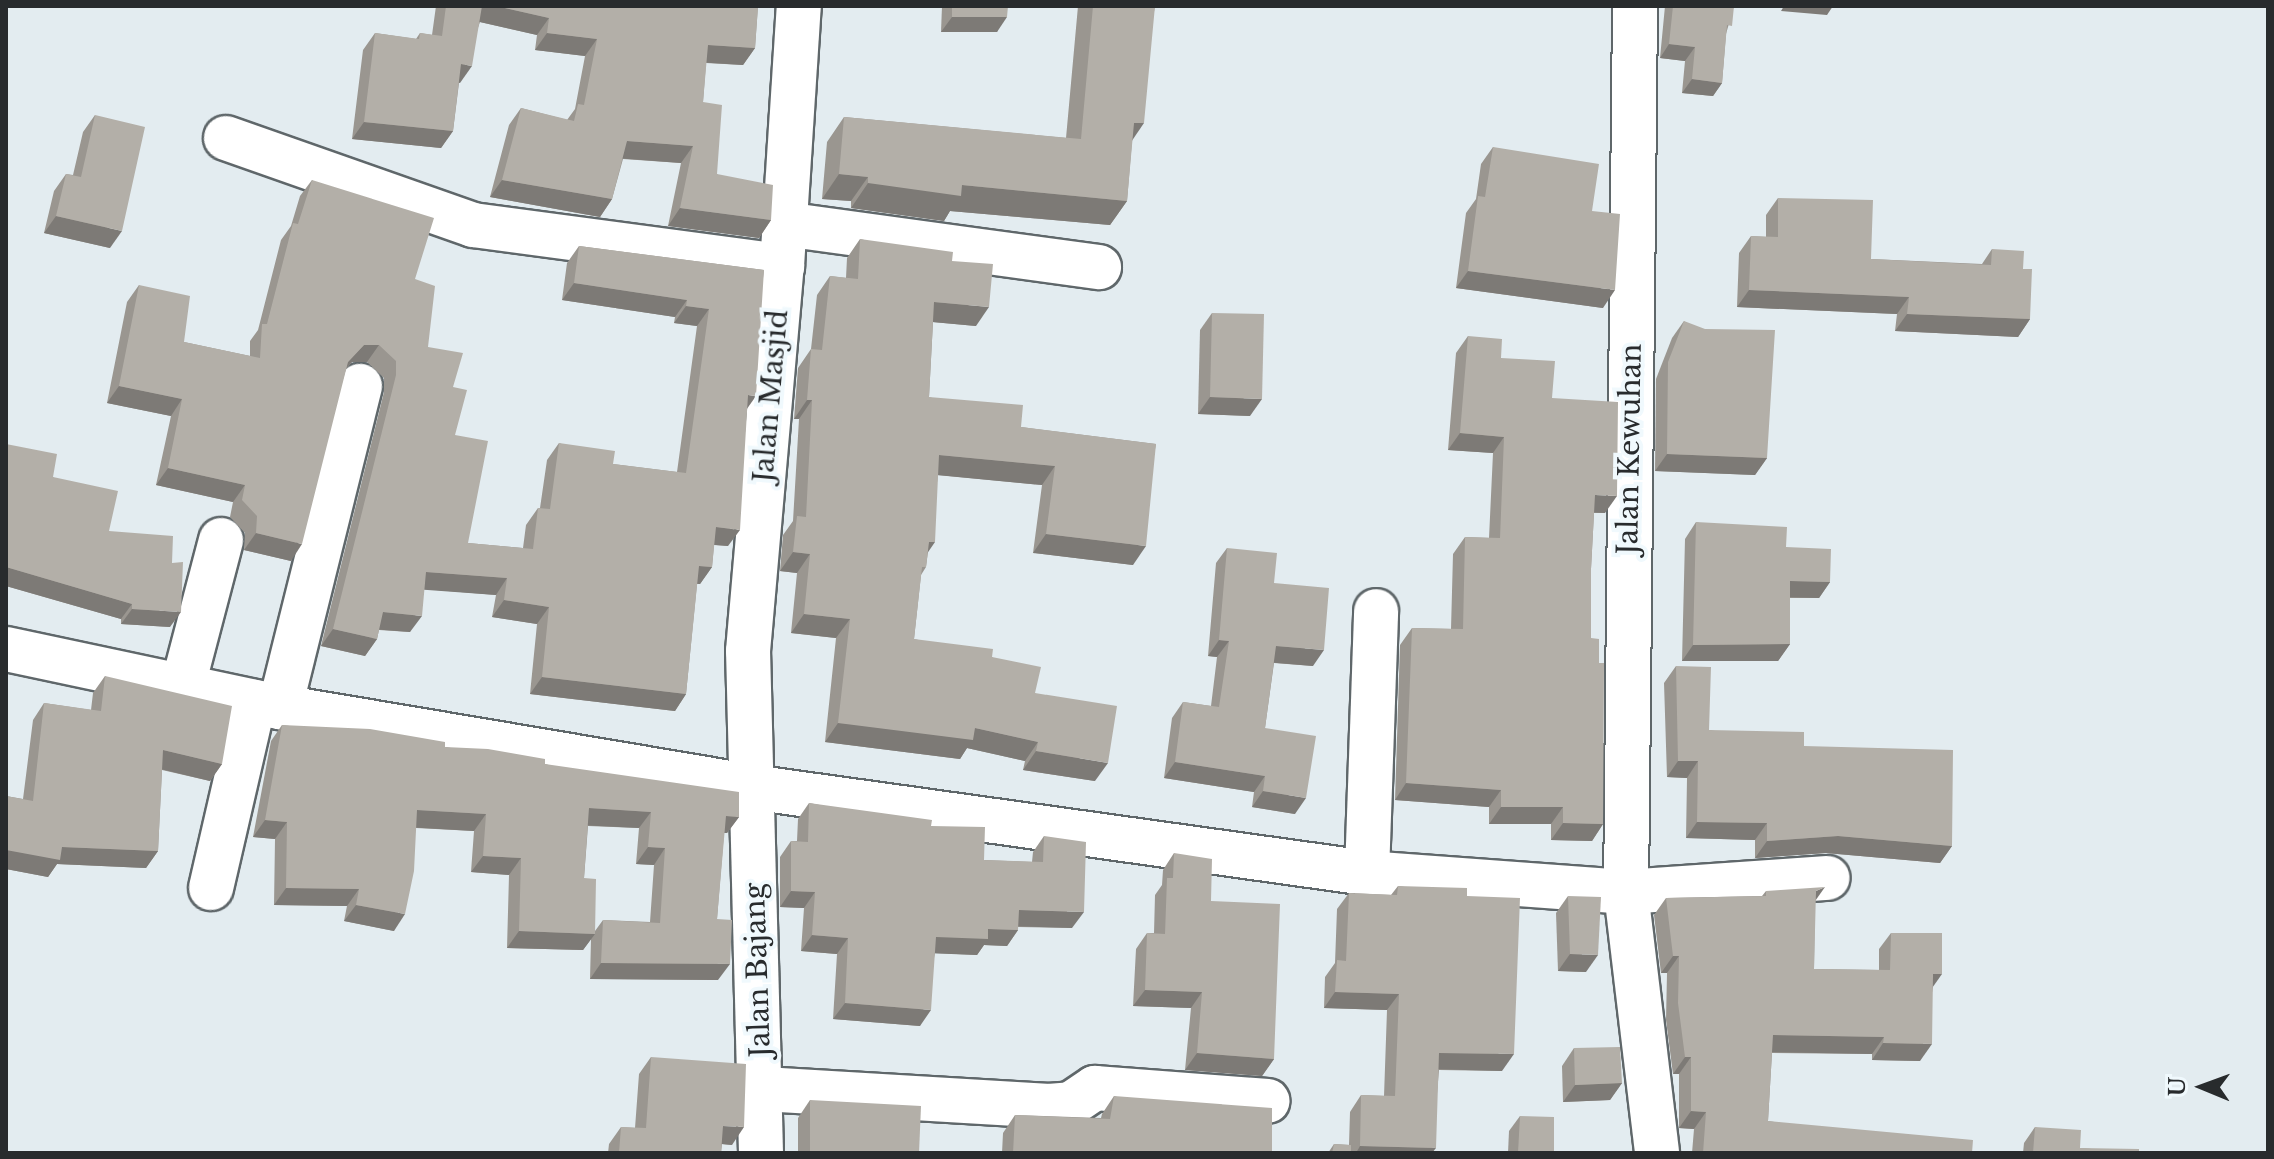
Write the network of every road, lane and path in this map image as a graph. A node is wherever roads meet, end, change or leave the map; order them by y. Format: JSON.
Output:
{"nodes":[{"id":1,"x":799,"y":6,"type":"edge"},
{"id":2,"x":1635,"y":6,"type":"edge"},
{"id":3,"x":226,"y":138,"type":"dead end"},
{"id":4,"x":784,"y":224,"type":"junction"},
{"id":5,"x":782,"y":266,"type":"junction"},
{"id":6,"x":1099,"y":267,"type":"dead end"},
{"id":7,"x":360,"y":386,"type":"dead end"},
{"id":8,"x":221,"y":540,"type":"dead end"},
{"id":9,"x":1376,"y":611,"type":"dead end"},
{"id":10,"x":6,"y":649,"type":"edge"},
{"id":11,"x":182,"y":689,"type":"junction"},
{"id":12,"x":267,"y":705,"type":"junction"},
{"id":13,"x":751,"y":787,"type":"junction"},
{"id":14,"x":1367,"y":873,"type":"junction"},
{"id":15,"x":1828,"y":878,"type":"dead end"},
{"id":16,"x":211,"y":888,"type":"dead end"},
{"id":17,"x":1626,"y":892,"type":"junction"},
{"id":18,"x":763,"y":1089,"type":"junction"},
{"id":19,"x":1268,"y":1101,"type":"dead end"},
{"id":20,"x":761,"y":1153,"type":"edge"},
{"id":21,"x":1657,"y":1153,"type":"edge"}],
"edges":[{"from":1,"to":4,"type":"street","name":"Jalan Masjid"},
{"from":2,"to":17,"type":"street","name":"Jalan Kewuhan"},
{"from":3,"to":5,"type":"street"},
{"from":4,"to":5,"type":"street","name":"Jalan Masjid"},
{"from":4,"to":6,"type":"street"},
{"from":5,"to":13,"type":"street","name":"Jalan Masjid"},
{"from":7,"to":12,"type":"street"},
{"from":8,"to":11,"type":"street"},
{"from":9,"to":14,"type":"street"},
{"from":10,"to":11,"type":"street"},
{"from":11,"to":12,"type":"street"},
{"from":12,"to":13,"type":"street"},
{"from":12,"to":16,"type":"street"},
{"from":13,"to":14,"type":"street"},
{"from":13,"to":18,"type":"street","name":"Jalan Bajang"},
{"from":14,"to":17,"type":"street"},
{"from":15,"to":17,"type":"street"},
{"from":17,"to":21,"type":"street","name":"Jalan Kewuhan"},
{"from":18,"to":19,"type":"street"},
{"from":18,"to":20,"type":"street","name":"Jalan Bajang"}]}
